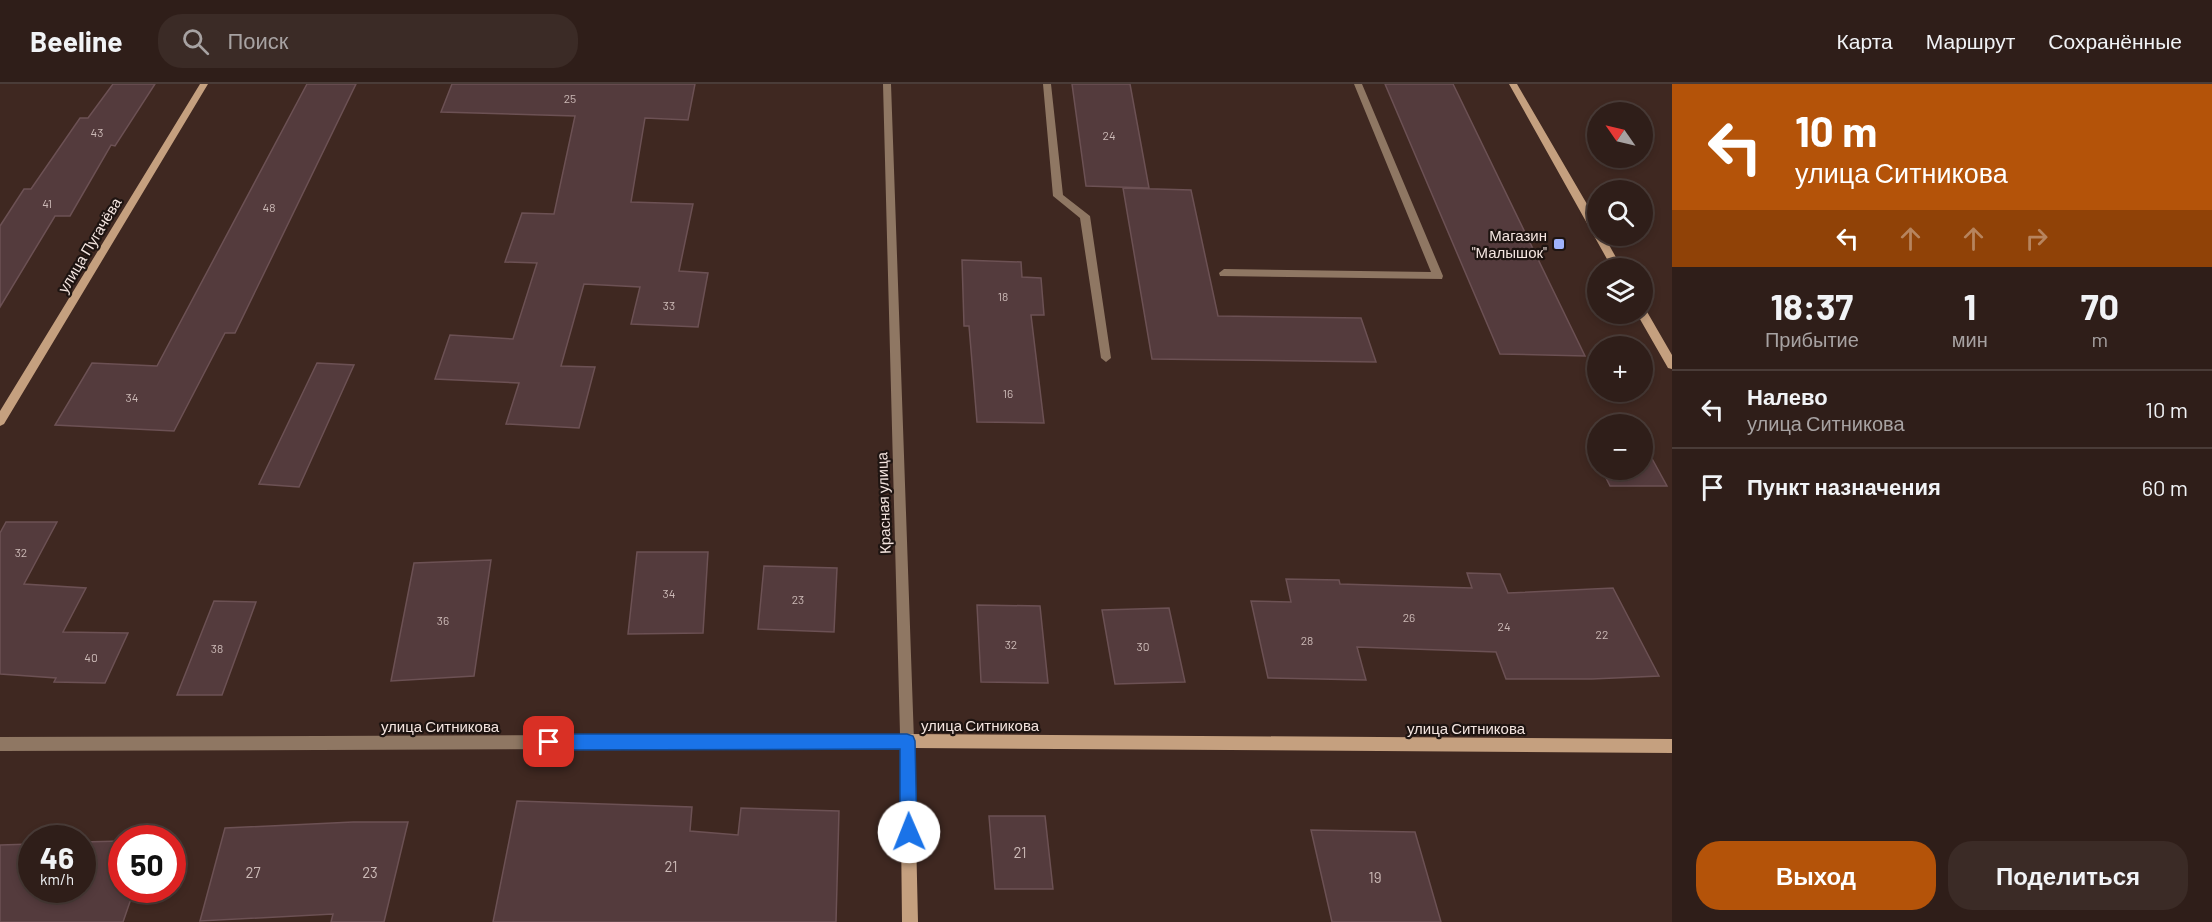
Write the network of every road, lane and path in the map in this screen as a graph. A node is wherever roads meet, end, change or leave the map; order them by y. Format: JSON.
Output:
{"nodes":[{"id":1,"x":204,"y":84,"type":"edge"},
{"id":2,"x":887,"y":84,"type":"edge"},
{"id":3,"x":1047,"y":84,"type":"edge"},
{"id":4,"x":1358,"y":84,"type":"edge"},
{"id":5,"x":1513,"y":84,"type":"edge"},
{"id":6,"x":1587,"y":215,"type":"edge"},
{"id":7,"x":1224,"y":273,"type":"dead end"},
{"id":8,"x":1648,"y":324,"type":"edge"},
{"id":9,"x":1106,"y":358,"type":"dead end"},
{"id":10,"x":1672,"y":365,"type":"edge"},
{"id":11,"x":0,"y":421,"type":"edge"},
{"id":12,"x":907,"y":741,"type":"junction"},
{"id":13,"x":0,"y":744,"type":"edge"},
{"id":14,"x":1672,"y":746,"type":"edge"},
{"id":15,"x":910,"y":922,"type":"edge"}],
"edges":[{"from":1,"to":11,"type":"main road","name":"улица Пугачёва"},
{"from":2,"to":12,"type":"street","name":"Красная улица"},
{"from":3,"to":9,"type":"street"},
{"from":4,"to":7,"type":"street"},
{"from":5,"to":6,"type":"main road"},
{"from":8,"to":10,"type":"main road"},
{"from":12,"to":13,"type":"street","name":"улица Ситникова"},
{"from":12,"to":14,"type":"main road","name":"улица Ситникова"},
{"from":12,"to":15,"type":"main road","name":"Красная улица"}]}
